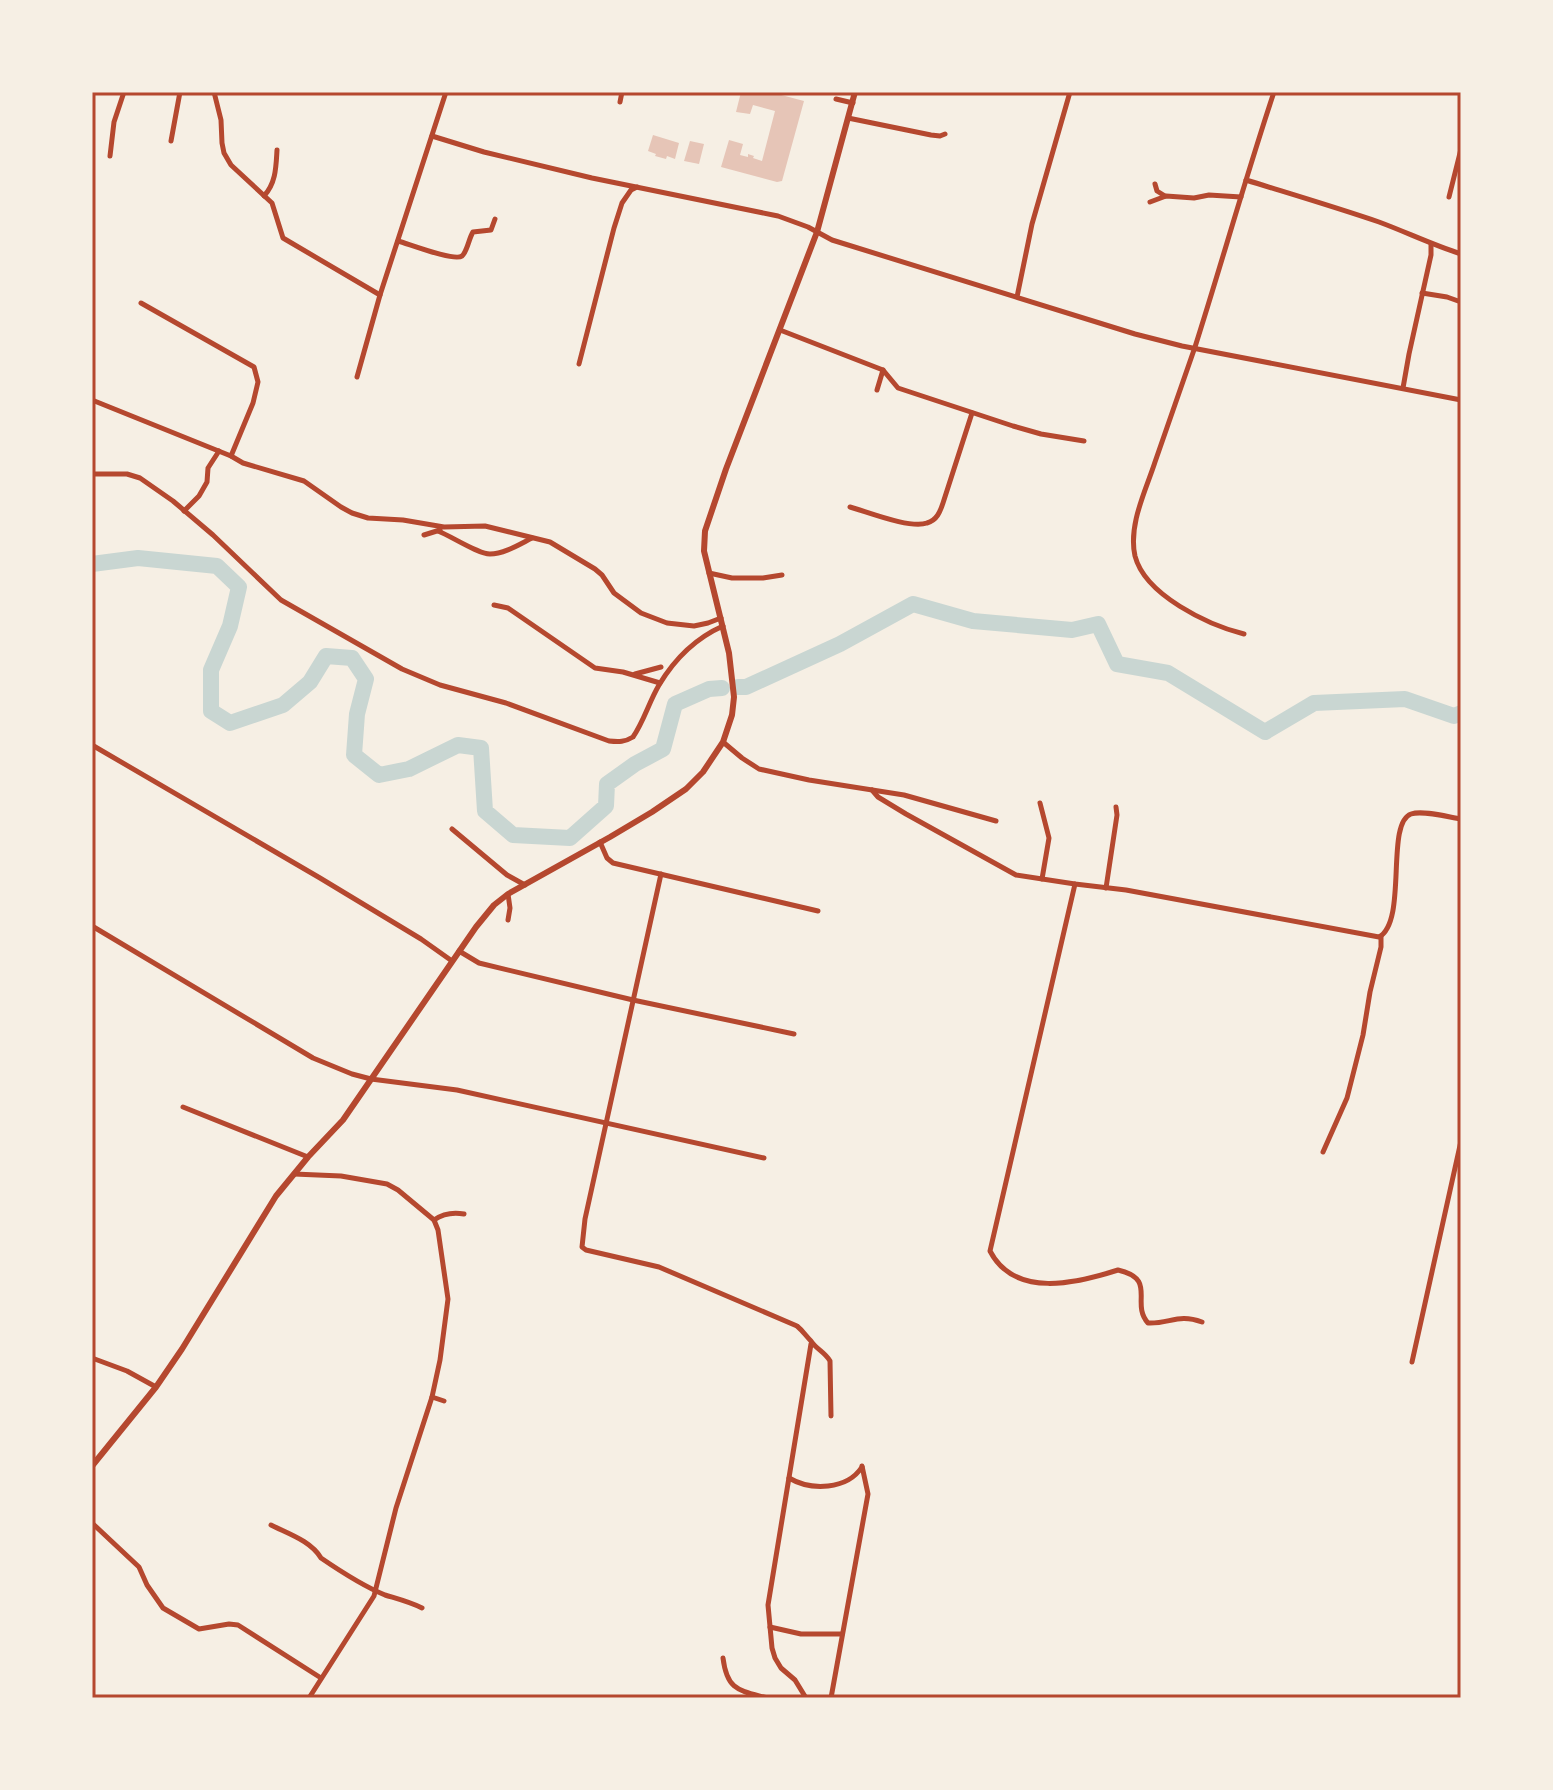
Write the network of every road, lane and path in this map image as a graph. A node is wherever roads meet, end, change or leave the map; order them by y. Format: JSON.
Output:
{"nodes":[{"id":1,"x":124,"y":92,"type":"edge"},
{"id":2,"x":180,"y":92,"type":"edge"},
{"id":3,"x":214,"y":92,"type":"edge"},
{"id":4,"x":446,"y":92,"type":"edge"},
{"id":5,"x":622,"y":92,"type":"edge"},
{"id":6,"x":855,"y":92,"type":"edge"},
{"id":7,"x":1070,"y":92,"type":"edge"},
{"id":8,"x":1274,"y":92,"type":"edge"},
{"id":9,"x":836,"y":99,"type":"dead end"},
{"id":10,"x":620,"y":102,"type":"dead end"},
{"id":11,"x":853,"y":103,"type":"junction"},
{"id":12,"x":848,"y":118,"type":"junction"},
{"id":13,"x":945,"y":134,"type":"dead end"},
{"id":14,"x":432,"y":136,"type":"junction"},
{"id":15,"x":171,"y":141,"type":"dead end"},
{"id":16,"x":1461,"y":149,"type":"edge"},
{"id":17,"x":277,"y":150,"type":"dead end"},
{"id":18,"x":110,"y":156,"type":"dead end"},
{"id":19,"x":1246,"y":180,"type":"junction"},
{"id":20,"x":1155,"y":184,"type":"dead end"},
{"id":21,"x":638,"y":186,"type":"junction"},
{"id":22,"x":704,"y":192,"type":"dead end"},
{"id":23,"x":264,"y":196,"type":"junction"},
{"id":24,"x":1166,"y":196,"type":"junction"},
{"id":25,"x":1241,"y":197,"type":"junction"},
{"id":26,"x":1449,"y":197,"type":"dead end"},
{"id":27,"x":703,"y":200,"type":"junction"},
{"id":28,"x":1150,"y":202,"type":"dead end"},
{"id":29,"x":495,"y":219,"type":"dead end"},
{"id":30,"x":817,"y":232,"type":"junction"},
{"id":31,"x":398,"y":241,"type":"junction"},
{"id":32,"x":1431,"y":244,"type":"junction"},
{"id":33,"x":1461,"y":254,"type":"edge"},
{"id":34,"x":1422,"y":293,"type":"junction"},
{"id":35,"x":380,"y":295,"type":"junction"},
{"id":36,"x":1017,"y":297,"type":"junction"},
{"id":37,"x":1461,"y":302,"type":"edge"},
{"id":38,"x":141,"y":303,"type":"dead end"},
{"id":39,"x":780,"y":330,"type":"junction"},
{"id":40,"x":1194,"y":348,"type":"junction"},
{"id":41,"x":579,"y":364,"type":"dead end"},
{"id":42,"x":883,"y":370,"type":"junction"},
{"id":43,"x":357,"y":377,"type":"dead end"},
{"id":44,"x":1403,"y":388,"type":"junction"},
{"id":45,"x":877,"y":390,"type":"dead end"},
{"id":46,"x":92,"y":400,"type":"edge"},
{"id":47,"x":1461,"y":400,"type":"edge"},
{"id":48,"x":972,"y":413,"type":"junction"},
{"id":49,"x":1084,"y":441,"type":"dead end"},
{"id":50,"x":219,"y":451,"type":"junction"},
{"id":51,"x":231,"y":456,"type":"junction"},
{"id":52,"x":92,"y":474,"type":"edge"},
{"id":53,"x":850,"y":507,"type":"dead end"},
{"id":54,"x":184,"y":511,"type":"junction"},
{"id":55,"x":441,"y":529,"type":"junction"},
{"id":56,"x":424,"y":535,"type":"dead end"},
{"id":57,"x":533,"y":537,"type":"junction"},
{"id":58,"x":709,"y":573,"type":"junction"},
{"id":59,"x":782,"y":575,"type":"dead end"},
{"id":60,"x":494,"y":605,"type":"dead end"},
{"id":61,"x":721,"y":618,"type":"junction"},
{"id":62,"x":723,"y":626,"type":"junction"},
{"id":63,"x":1244,"y":634,"type":"dead end"},
{"id":64,"x":661,"y":667,"type":"dead end"},
{"id":65,"x":630,"y":674,"type":"junction"},
{"id":66,"x":660,"y":683,"type":"junction"},
{"id":67,"x":723,"y":742,"type":"junction"},
{"id":68,"x":92,"y":745,"type":"edge"},
{"id":69,"x":872,"y":790,"type":"junction"},
{"id":70,"x":1040,"y":803,"type":"dead end"},
{"id":71,"x":1116,"y":807,"type":"dead end"},
{"id":72,"x":1461,"y":819,"type":"edge"},
{"id":73,"x":996,"y":821,"type":"dead end"},
{"id":74,"x":452,"y":829,"type":"dead end"},
{"id":75,"x":600,"y":842,"type":"junction"},
{"id":76,"x":661,"y":874,"type":"junction"},
{"id":77,"x":1042,"y":879,"type":"junction"},
{"id":78,"x":1075,"y":884,"type":"junction"},
{"id":79,"x":525,"y":885,"type":"junction"},
{"id":80,"x":1106,"y":888,"type":"junction"},
{"id":81,"x":508,"y":894,"type":"junction"},
{"id":82,"x":818,"y":911,"type":"dead end"},
{"id":83,"x":508,"y":920,"type":"dead end"},
{"id":84,"x":92,"y":926,"type":"edge"},
{"id":85,"x":1381,"y":936,"type":"junction"},
{"id":86,"x":459,"y":951,"type":"junction"},
{"id":87,"x":452,"y":961,"type":"junction"},
{"id":88,"x":633,"y":1000,"type":"junction"},
{"id":89,"x":794,"y":1034,"type":"dead end"},
{"id":90,"x":371,"y":1079,"type":"junction"},
{"id":91,"x":183,"y":1107,"type":"dead end"},
{"id":92,"x":607,"y":1123,"type":"junction"},
{"id":93,"x":1461,"y":1141,"type":"edge"},
{"id":94,"x":1323,"y":1152,"type":"dead end"},
{"id":95,"x":308,"y":1157,"type":"junction"},
{"id":96,"x":764,"y":1158,"type":"dead end"},
{"id":97,"x":294,"y":1174,"type":"junction"},
{"id":98,"x":464,"y":1214,"type":"dead end"},
{"id":99,"x":434,"y":1220,"type":"junction"},
{"id":100,"x":1202,"y":1322,"type":"dead end"},
{"id":101,"x":811,"y":1344,"type":"junction"},
{"id":102,"x":92,"y":1358,"type":"edge"},
{"id":103,"x":1412,"y":1362,"type":"dead end"},
{"id":104,"x":156,"y":1387,"type":"junction"},
{"id":105,"x":432,"y":1397,"type":"junction"},
{"id":106,"x":444,"y":1401,"type":"dead end"},
{"id":107,"x":831,"y":1416,"type":"dead end"},
{"id":108,"x":92,"y":1466,"type":"edge"},
{"id":109,"x":789,"y":1478,"type":"junction"},
{"id":110,"x":92,"y":1523,"type":"edge"},
{"id":111,"x":271,"y":1525,"type":"dead end"},
{"id":112,"x":376,"y":1589,"type":"junction"},
{"id":113,"x":422,"y":1608,"type":"dead end"},
{"id":114,"x":770,"y":1627,"type":"junction"},
{"id":115,"x":842,"y":1634,"type":"junction"},
{"id":116,"x":723,"y":1658,"type":"dead end"},
{"id":117,"x":321,"y":1678,"type":"junction"},
{"id":118,"x":309,"y":1698,"type":"edge"},
{"id":119,"x":767,"y":1698,"type":"edge"},
{"id":120,"x":806,"y":1698,"type":"edge"},
{"id":121,"x":831,"y":1698,"type":"edge"}],
"edges":[{"from":1,"to":18,"type":"street"},
{"from":2,"to":15,"type":"street"},
{"from":3,"to":23,"type":"street"},
{"from":4,"to":14,"type":"street"},
{"from":5,"to":10,"type":"street"},
{"from":6,"to":11,"type":"street"},
{"from":7,"to":36,"type":"street"},
{"from":8,"to":19,"type":"street"},
{"from":9,"to":11,"type":"street"},
{"from":11,"to":12,"type":"street"},
{"from":12,"to":13,"type":"street"},
{"from":12,"to":30,"type":"street"},
{"from":14,"to":21,"type":"street"},
{"from":14,"to":31,"type":"street"},
{"from":16,"to":26,"type":"street"},
{"from":17,"to":23,"type":"street"},
{"from":19,"to":25,"type":"street"},
{"from":19,"to":32,"type":"street"},
{"from":20,"to":24,"type":"street"},
{"from":21,"to":27,"type":"street"},
{"from":21,"to":41,"type":"street"},
{"from":22,"to":27,"type":"street"},
{"from":23,"to":35,"type":"street"},
{"from":24,"to":25,"type":"street"},
{"from":24,"to":28,"type":"street"},
{"from":25,"to":40,"type":"street"},
{"from":27,"to":30,"type":"street"},
{"from":29,"to":31,"type":"street"},
{"from":30,"to":36,"type":"street"},
{"from":30,"to":39,"type":"street"},
{"from":31,"to":35,"type":"street"},
{"from":32,"to":33,"type":"street"},
{"from":32,"to":34,"type":"street"},
{"from":34,"to":37,"type":"street"},
{"from":34,"to":44,"type":"street"},
{"from":35,"to":43,"type":"street"},
{"from":36,"to":40,"type":"street"},
{"from":38,"to":51,"type":"street"},
{"from":39,"to":42,"type":"street"},
{"from":39,"to":58,"type":"street"},
{"from":40,"to":44,"type":"street"},
{"from":40,"to":63,"type":"street"},
{"from":42,"to":45,"type":"street"},
{"from":42,"to":48,"type":"street"},
{"from":44,"to":47,"type":"street"},
{"from":46,"to":50,"type":"street"},
{"from":48,"to":49,"type":"street"},
{"from":48,"to":53,"type":"street"},
{"from":50,"to":51,"type":"street"},
{"from":50,"to":54,"type":"street"},
{"from":51,"to":55,"type":"street"},
{"from":52,"to":54,"type":"street"},
{"from":54,"to":66,"type":"street"},
{"from":55,"to":56,"type":"street"},
{"from":55,"to":57,"type":"street"},
{"from":55,"to":57,"type":"street"},
{"from":57,"to":61,"type":"street"},
{"from":58,"to":59,"type":"street"},
{"from":58,"to":61,"type":"street"},
{"from":60,"to":65,"type":"street"},
{"from":61,"to":62,"type":"street"},
{"from":62,"to":66,"type":"street"},
{"from":62,"to":67,"type":"street"},
{"from":64,"to":65,"type":"street"},
{"from":65,"to":66,"type":"street"},
{"from":67,"to":69,"type":"street"},
{"from":67,"to":75,"type":"street"},
{"from":68,"to":87,"type":"street"},
{"from":69,"to":73,"type":"street"},
{"from":69,"to":77,"type":"street"},
{"from":70,"to":77,"type":"street"},
{"from":71,"to":80,"type":"street"},
{"from":72,"to":85,"type":"street"},
{"from":74,"to":79,"type":"street"},
{"from":75,"to":76,"type":"street"},
{"from":75,"to":79,"type":"street"},
{"from":76,"to":82,"type":"street"},
{"from":76,"to":88,"type":"street"},
{"from":77,"to":78,"type":"street"},
{"from":78,"to":80,"type":"street"},
{"from":78,"to":100,"type":"street"},
{"from":79,"to":81,"type":"street"},
{"from":80,"to":85,"type":"street"},
{"from":81,"to":83,"type":"street"},
{"from":81,"to":86,"type":"street"},
{"from":84,"to":90,"type":"street"},
{"from":85,"to":94,"type":"street"},
{"from":86,"to":87,"type":"street"},
{"from":86,"to":88,"type":"street"},
{"from":87,"to":90,"type":"street"},
{"from":88,"to":89,"type":"street"},
{"from":88,"to":92,"type":"street"},
{"from":90,"to":92,"type":"street"},
{"from":90,"to":95,"type":"street"},
{"from":91,"to":95,"type":"street"},
{"from":92,"to":96,"type":"street"},
{"from":92,"to":101,"type":"street"},
{"from":93,"to":103,"type":"street"},
{"from":95,"to":97,"type":"street"},
{"from":97,"to":99,"type":"street"},
{"from":97,"to":104,"type":"street"},
{"from":98,"to":99,"type":"street"},
{"from":99,"to":105,"type":"street"},
{"from":101,"to":107,"type":"street"},
{"from":101,"to":109,"type":"street"},
{"from":102,"to":104,"type":"street"},
{"from":104,"to":108,"type":"street"},
{"from":105,"to":106,"type":"street"},
{"from":105,"to":112,"type":"street"},
{"from":109,"to":114,"type":"street"},
{"from":109,"to":115,"type":"street"},
{"from":110,"to":117,"type":"street"},
{"from":111,"to":112,"type":"street"},
{"from":112,"to":113,"type":"street"},
{"from":112,"to":117,"type":"street"},
{"from":114,"to":115,"type":"street"},
{"from":114,"to":120,"type":"street"},
{"from":115,"to":121,"type":"street"},
{"from":116,"to":119,"type":"street"},
{"from":117,"to":118,"type":"street"}]}
